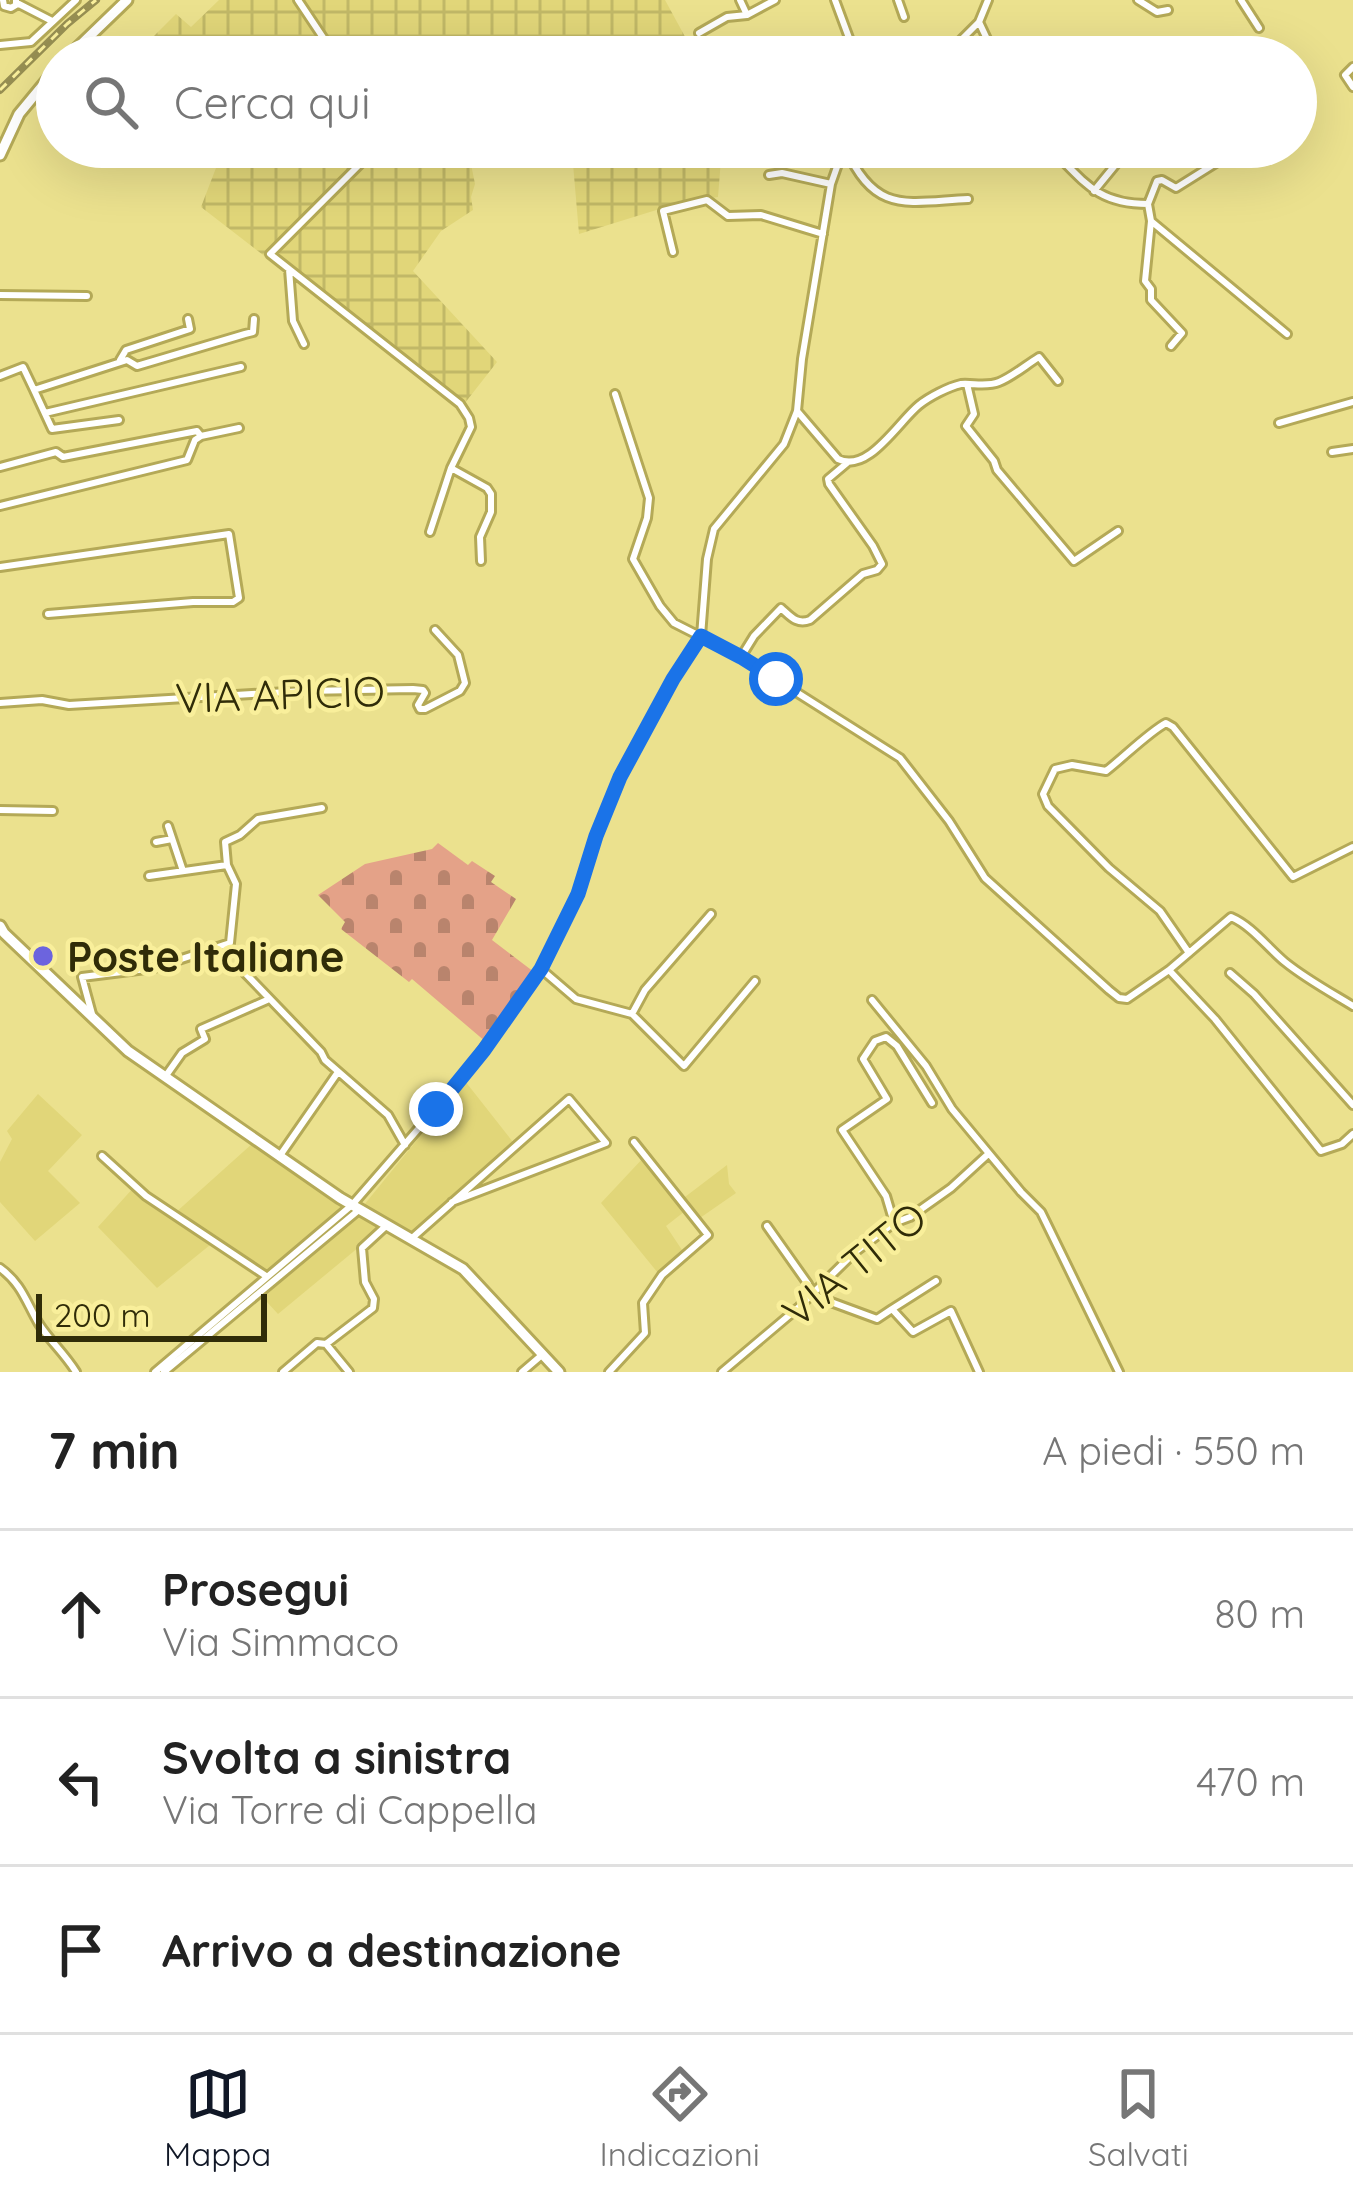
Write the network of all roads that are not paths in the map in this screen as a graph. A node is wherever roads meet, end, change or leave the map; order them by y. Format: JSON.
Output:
{"nodes":[{"id":1,"x":76,"y":0,"type":"edge"},
{"id":2,"x":127,"y":0,"type":"edge"},
{"id":3,"x":298,"y":0,"type":"edge"},
{"id":4,"x":740,"y":0,"type":"edge"},
{"id":5,"x":775,"y":0,"type":"edge"},
{"id":6,"x":836,"y":0,"type":"edge"},
{"id":7,"x":898,"y":0,"type":"edge"},
{"id":8,"x":988,"y":0,"type":"edge"},
{"id":9,"x":1138,"y":0,"type":"edge"},
{"id":10,"x":1241,"y":0,"type":"edge"},
{"id":11,"x":16,"y":1,"type":"edge"},
{"id":12,"x":2,"y":6,"type":"edge"},
{"id":13,"x":1168,"y":10,"type":"dead end"},
{"id":14,"x":747,"y":15,"type":"junction"},
{"id":15,"x":904,"y":17,"type":"dead end"},
{"id":16,"x":52,"y":21,"type":"junction"},
{"id":17,"x":979,"y":22,"type":"junction"},
{"id":18,"x":1259,"y":28,"type":"dead end"},
{"id":19,"x":699,"y":33,"type":"dead end"},
{"id":20,"x":37,"y":36,"type":"edge"},
{"id":21,"x":90,"y":36,"type":"edge"},
{"id":22,"x":323,"y":36,"type":"edge"},
{"id":23,"x":849,"y":36,"type":"edge"},
{"id":24,"x":965,"y":36,"type":"edge"},
{"id":25,"x":986,"y":36,"type":"edge"},
{"id":26,"x":36,"y":37,"type":"edge"},
{"id":27,"x":0,"y":45,"type":"edge"},
{"id":28,"x":1353,"y":67,"type":"edge"},
{"id":29,"x":1353,"y":87,"type":"edge"},
{"id":30,"x":36,"y":93,"type":"edge"},
{"id":31,"x":0,"y":155,"type":"edge"},
{"id":32,"x":356,"y":168,"type":"edge"},
{"id":33,"x":837,"y":168,"type":"edge"},
{"id":34,"x":858,"y":168,"type":"edge"},
{"id":35,"x":1071,"y":168,"type":"edge"},
{"id":36,"x":1112,"y":168,"type":"edge"},
{"id":37,"x":1208,"y":168,"type":"edge"},
{"id":38,"x":769,"y":175,"type":"dead end"},
{"id":39,"x":831,"y":184,"type":"junction"},
{"id":40,"x":1094,"y":190,"type":"junction"},
{"id":41,"x":968,"y":199,"type":"dead end"},
{"id":42,"x":1148,"y":204,"type":"junction"},
{"id":43,"x":1151,"y":221,"type":"junction"},
{"id":44,"x":824,"y":234,"type":"junction"},
{"id":45,"x":674,"y":252,"type":"dead end"},
{"id":46,"x":289,"y":269,"type":"junction"},
{"id":47,"x":0,"y":295,"type":"edge"},
{"id":48,"x":87,"y":296,"type":"dead end"},
{"id":49,"x":188,"y":319,"type":"dead end"},
{"id":50,"x":254,"y":319,"type":"dead end"},
{"id":51,"x":1287,"y":334,"type":"dead end"},
{"id":52,"x":304,"y":344,"type":"dead end"},
{"id":53,"x":1171,"y":346,"type":"dead end"},
{"id":54,"x":118,"y":363,"type":"junction"},
{"id":55,"x":241,"y":367,"type":"dead end"},
{"id":56,"x":0,"y":376,"type":"edge"},
{"id":57,"x":1058,"y":381,"type":"dead end"},
{"id":58,"x":967,"y":385,"type":"junction"},
{"id":59,"x":34,"y":390,"type":"junction"},
{"id":60,"x":615,"y":394,"type":"dead end"},
{"id":61,"x":1353,"y":402,"type":"edge"},
{"id":62,"x":797,"y":411,"type":"junction"},
{"id":63,"x":45,"y":413,"type":"junction"},
{"id":64,"x":119,"y":420,"type":"dead end"},
{"id":65,"x":1280,"y":423,"type":"dead end"},
{"id":66,"x":239,"y":428,"type":"dead end"},
{"id":67,"x":201,"y":436,"type":"junction"},
{"id":68,"x":1353,"y":448,"type":"edge"},
{"id":69,"x":1332,"y":452,"type":"dead end"},
{"id":70,"x":847,"y":463,"type":"junction"},
{"id":71,"x":0,"y":467,"type":"edge"},
{"id":72,"x":451,"y":468,"type":"junction"},
{"id":73,"x":0,"y":506,"type":"edge"},
{"id":74,"x":430,"y":532,"type":"dead end"},
{"id":75,"x":1118,"y":532,"type":"dead end"},
{"id":76,"x":481,"y":561,"type":"dead end"},
{"id":77,"x":0,"y":567,"type":"edge"},
{"id":78,"x":48,"y":614,"type":"dead end"},
{"id":79,"x":435,"y":630,"type":"dead end"},
{"id":80,"x":701,"y":636,"type":"junction"},
{"id":81,"x":741,"y":657,"type":"junction"},
{"id":82,"x":0,"y":703,"type":"edge"},
{"id":83,"x":322,"y":808,"type":"dead end"},
{"id":84,"x":0,"y":810,"type":"edge"},
{"id":85,"x":52,"y":812,"type":"dead end"},
{"id":86,"x":168,"y":826,"type":"dead end"},
{"id":87,"x":172,"y":839,"type":"junction"},
{"id":88,"x":156,"y":842,"type":"dead end"},
{"id":89,"x":1353,"y":847,"type":"edge"},
{"id":90,"x":227,"y":865,"type":"junction"},
{"id":91,"x":183,"y":871,"type":"junction"},
{"id":92,"x":149,"y":876,"type":"dead end"},
{"id":93,"x":710,"y":914,"type":"dead end"},
{"id":94,"x":1,"y":930,"type":"edge"},
{"id":95,"x":1189,"y":953,"type":"junction"},
{"id":96,"x":541,"y":969,"type":"junction"},
{"id":97,"x":1169,"y":970,"type":"junction"},
{"id":98,"x":1230,"y":973,"type":"dead end"},
{"id":99,"x":245,"y":974,"type":"dead end"},
{"id":100,"x":755,"y":981,"type":"dead end"},
{"id":101,"x":269,"y":999,"type":"junction"},
{"id":102,"x":872,"y":1000,"type":"dead end"},
{"id":103,"x":1353,"y":1006,"type":"edge"},
{"id":104,"x":632,"y":1014,"type":"junction"},
{"id":105,"x":92,"y":1017,"type":"junction"},
{"id":106,"x":338,"y":1072,"type":"junction"},
{"id":107,"x":165,"y":1077,"type":"junction"},
{"id":108,"x":932,"y":1103,"type":"dead end"},
{"id":109,"x":1353,"y":1105,"type":"edge"},
{"id":110,"x":1353,"y":1134,"type":"edge"},
{"id":111,"x":634,"y":1142,"type":"dead end"},
{"id":112,"x":405,"y":1144,"type":"junction"},
{"id":113,"x":102,"y":1156,"type":"dead end"},
{"id":114,"x":279,"y":1156,"type":"junction"},
{"id":115,"x":986,"y":1156,"type":"dead end"},
{"id":116,"x":452,"y":1202,"type":"junction"},
{"id":117,"x":356,"y":1207,"type":"junction"},
{"id":118,"x":894,"y":1223,"type":"junction"},
{"id":119,"x":387,"y":1225,"type":"junction"},
{"id":120,"x":767,"y":1226,"type":"dead end"},
{"id":121,"x":411,"y":1239,"type":"junction"},
{"id":122,"x":0,"y":1268,"type":"edge"},
{"id":123,"x":266,"y":1276,"type":"junction"},
{"id":124,"x":936,"y":1281,"type":"dead end"},
{"id":125,"x":812,"y":1294,"type":"junction"},
{"id":126,"x":892,"y":1309,"type":"junction"},
{"id":127,"x":326,"y":1345,"type":"junction"},
{"id":128,"x":543,"y":1354,"type":"junction"},
{"id":129,"x":76,"y":1372,"type":"edge"},
{"id":130,"x":159,"y":1372,"type":"edge"},
{"id":131,"x":283,"y":1372,"type":"edge"},
{"id":132,"x":350,"y":1372,"type":"edge"},
{"id":133,"x":522,"y":1372,"type":"edge"},
{"id":134,"x":559,"y":1372,"type":"edge"},
{"id":135,"x":609,"y":1372,"type":"edge"},
{"id":136,"x":722,"y":1372,"type":"edge"},
{"id":137,"x":979,"y":1372,"type":"edge"},
{"id":138,"x":1119,"y":1372,"type":"edge"}],
"edges":[{"from":1,"to":16,"type":"street"},
{"from":2,"to":21,"type":"street"},
{"from":3,"to":22,"type":"street"},
{"from":4,"to":14,"type":"street"},
{"from":5,"to":14,"type":"street"},
{"from":6,"to":23,"type":"street"},
{"from":7,"to":15,"type":"street"},
{"from":8,"to":17,"type":"street"},
{"from":9,"to":13,"type":"street"},
{"from":10,"to":18,"type":"street"},
{"from":11,"to":12,"type":"street"},
{"from":11,"to":16,"type":"street"},
{"from":14,"to":19,"type":"street"},
{"from":16,"to":20,"type":"street"},
{"from":17,"to":24,"type":"street"},
{"from":17,"to":25,"type":"street"},
{"from":26,"to":27,"type":"street"},
{"from":28,"to":29,"type":"street"},
{"from":30,"to":31,"type":"street"},
{"from":32,"to":46,"type":"street"},
{"from":33,"to":39,"type":"street"},
{"from":34,"to":41,"type":"street"},
{"from":35,"to":40,"type":"street"},
{"from":36,"to":40,"type":"street"},
{"from":37,"to":42,"type":"street"},
{"from":38,"to":39,"type":"street"},
{"from":39,"to":44,"type":"street"},
{"from":40,"to":42,"type":"street"},
{"from":42,"to":43,"type":"street"},
{"from":43,"to":51,"type":"street"},
{"from":43,"to":53,"type":"street"},
{"from":44,"to":45,"type":"street"},
{"from":44,"to":62,"type":"street"},
{"from":46,"to":52,"type":"street"},
{"from":46,"to":72,"type":"street"},
{"from":47,"to":48,"type":"street"},
{"from":49,"to":54,"type":"street"},
{"from":50,"to":54,"type":"street"},
{"from":54,"to":59,"type":"street"},
{"from":55,"to":63,"type":"street"},
{"from":56,"to":59,"type":"street"},
{"from":57,"to":58,"type":"street"},
{"from":58,"to":70,"type":"street"},
{"from":58,"to":75,"type":"street"},
{"from":59,"to":63,"type":"street"},
{"from":60,"to":80,"type":"street"},
{"from":61,"to":65,"type":"street"},
{"from":62,"to":70,"type":"street"},
{"from":62,"to":80,"type":"street"},
{"from":63,"to":64,"type":"street"},
{"from":66,"to":67,"type":"street"},
{"from":67,"to":71,"type":"street"},
{"from":67,"to":73,"type":"street"},
{"from":68,"to":69,"type":"street"},
{"from":70,"to":81,"type":"street"},
{"from":72,"to":74,"type":"street"},
{"from":72,"to":76,"type":"street"},
{"from":77,"to":78,"type":"street"},
{"from":79,"to":82,"type":"street","name":"VIA APICIO"},
{"from":80,"to":81,"type":"street"},
{"from":80,"to":96,"type":"street"},
{"from":81,"to":97,"type":"street"},
{"from":83,"to":90,"type":"street"},
{"from":84,"to":85,"type":"street"},
{"from":86,"to":87,"type":"street"},
{"from":87,"to":88,"type":"street"},
{"from":87,"to":91,"type":"street"},
{"from":89,"to":95,"type":"street"},
{"from":90,"to":91,"type":"street"},
{"from":90,"to":105,"type":"street"},
{"from":91,"to":92,"type":"street"},
{"from":93,"to":104,"type":"street"},
{"from":94,"to":105,"type":"street"},
{"from":95,"to":97,"type":"street"},
{"from":95,"to":103,"type":"street"},
{"from":96,"to":104,"type":"street"},
{"from":96,"to":112,"type":"street"},
{"from":97,"to":110,"type":"street"},
{"from":98,"to":109,"type":"street"},
{"from":99,"to":101,"type":"street"},
{"from":100,"to":104,"type":"street"},
{"from":101,"to":106,"type":"street"},
{"from":101,"to":107,"type":"street"},
{"from":102,"to":138,"type":"street"},
{"from":105,"to":107,"type":"street"},
{"from":106,"to":112,"type":"street"},
{"from":106,"to":114,"type":"street"},
{"from":107,"to":114,"type":"street"},
{"from":108,"to":118,"type":"street"},
{"from":111,"to":135,"type":"street"},
{"from":112,"to":117,"type":"street"},
{"from":113,"to":123,"type":"street"},
{"from":114,"to":117,"type":"street"},
{"from":115,"to":118,"type":"street","name":"VIA TITO"},
{"from":116,"to":116,"type":"street"},
{"from":116,"to":121,"type":"street"},
{"from":117,"to":119,"type":"street"},
{"from":117,"to":123,"type":"street"},
{"from":117,"to":130,"type":"street"},
{"from":118,"to":125,"type":"street","name":"VIA TITO"},
{"from":119,"to":121,"type":"street"},
{"from":119,"to":127,"type":"street"},
{"from":120,"to":125,"type":"street"},
{"from":121,"to":128,"type":"street"},
{"from":122,"to":129,"type":"street"},
{"from":123,"to":130,"type":"street"},
{"from":124,"to":126,"type":"street"},
{"from":125,"to":126,"type":"street"},
{"from":125,"to":136,"type":"street","name":"VIA TITO"},
{"from":126,"to":137,"type":"street"},
{"from":127,"to":131,"type":"street"},
{"from":127,"to":132,"type":"street"},
{"from":128,"to":133,"type":"street"},
{"from":128,"to":134,"type":"street"}]}
